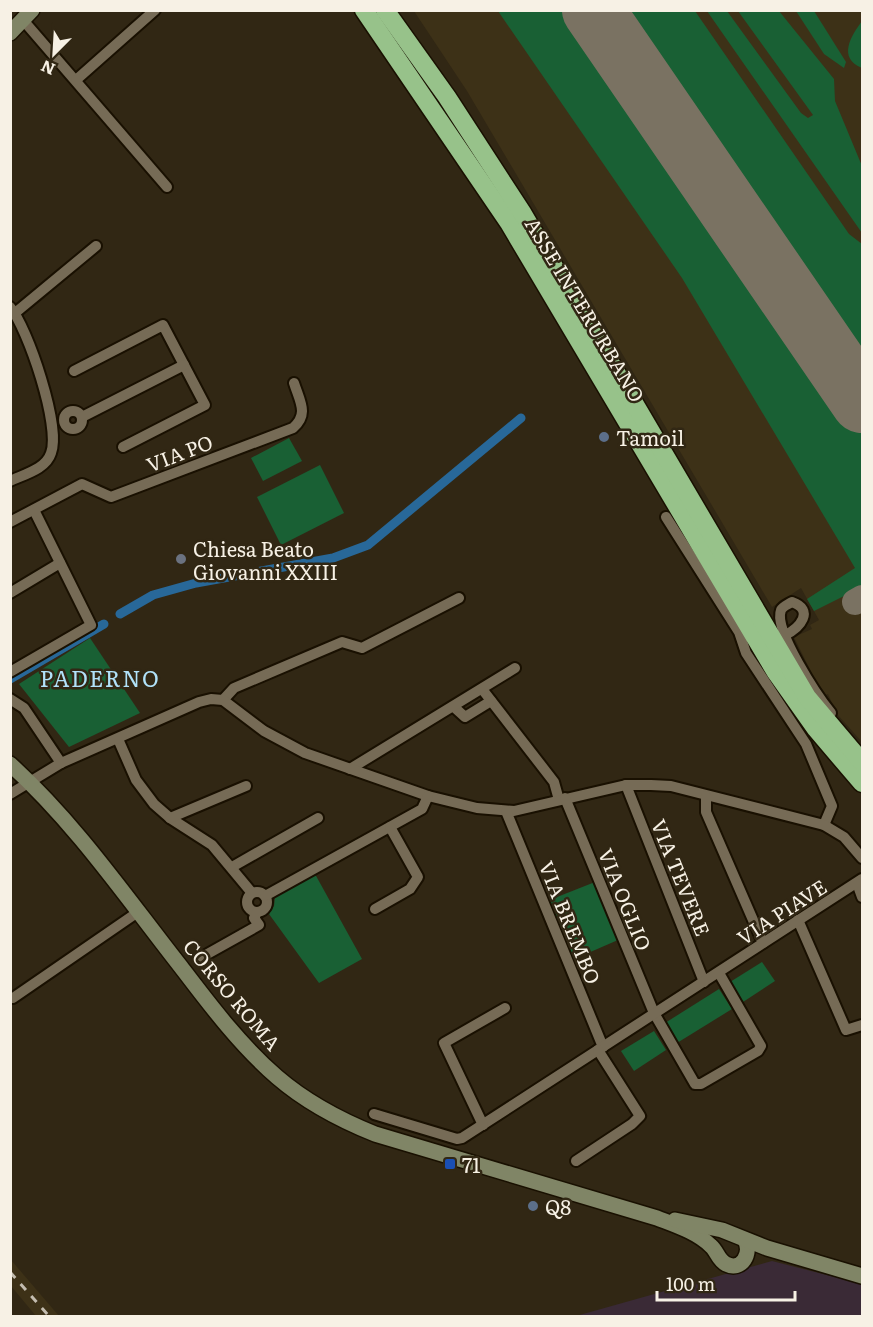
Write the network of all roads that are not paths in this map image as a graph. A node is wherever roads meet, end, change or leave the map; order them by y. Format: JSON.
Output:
{"nodes":[{"id":1,"x":155,"y":10,"type":"edge"},
{"id":2,"x":364,"y":10,"type":"edge"},
{"id":3,"x":385,"y":10,"type":"edge"},
{"id":4,"x":27,"y":15,"type":"edge"},
{"id":5,"x":10,"y":33,"type":"edge"},
{"id":6,"x":76,"y":80,"type":"junction"},
{"id":7,"x":167,"y":187,"type":"dead end"},
{"id":8,"x":96,"y":246,"type":"dead end"},
{"id":9,"x":13,"y":310,"type":"edge"},
{"id":10,"x":184,"y":365,"type":"junction"},
{"id":11,"x":74,"y":370,"type":"dead end"},
{"id":12,"x":294,"y":383,"type":"dead end"},
{"id":13,"x":47,"y":400,"type":"junction"},
{"id":14,"x":123,"y":447,"type":"dead end"},
{"id":15,"x":10,"y":481,"type":"edge"},
{"id":16,"x":34,"y":510,"type":"junction"},
{"id":17,"x":666,"y":517,"type":"dead end"},
{"id":18,"x":10,"y":522,"type":"edge"},
{"id":19,"x":60,"y":563,"type":"junction"},
{"id":20,"x":10,"y":593,"type":"edge"},
{"id":21,"x":459,"y":598,"type":"dead end"},
{"id":22,"x":785,"y":634,"type":"dead end"},
{"id":23,"x":515,"y":668,"type":"dead end"},
{"id":24,"x":10,"y":672,"type":"edge"},
{"id":25,"x":482,"y":689,"type":"junction"},
{"id":26,"x":10,"y":699,"type":"edge"},
{"id":27,"x":223,"y":700,"type":"junction"},
{"id":28,"x":491,"y":701,"type":"junction"},
{"id":29,"x":454,"y":707,"type":"junction"},
{"id":30,"x":118,"y":739,"type":"junction"},
{"id":31,"x":862,"y":750,"type":"edge"},
{"id":32,"x":862,"y":762,"type":"edge"},
{"id":33,"x":61,"y":763,"type":"junction"},
{"id":34,"x":10,"y":764,"type":"edge"},
{"id":35,"x":350,"y":769,"type":"junction"},
{"id":36,"x":29,"y":780,"type":"junction"},
{"id":37,"x":862,"y":783,"type":"edge"},
{"id":38,"x":626,"y":785,"type":"junction"},
{"id":39,"x":246,"y":786,"type":"dead end"},
{"id":40,"x":10,"y":794,"type":"edge"},
{"id":41,"x":428,"y":796,"type":"junction"},
{"id":42,"x":706,"y":796,"type":"junction"},
{"id":43,"x":562,"y":799,"type":"junction"},
{"id":44,"x":506,"y":811,"type":"junction"},
{"id":45,"x":170,"y":818,"type":"junction"},
{"id":46,"x":318,"y":818,"type":"dead end"},
{"id":47,"x":824,"y":825,"type":"junction"},
{"id":48,"x":390,"y":827,"type":"junction"},
{"id":49,"x":862,"y":858,"type":"edge"},
{"id":50,"x":232,"y":867,"type":"junction"},
{"id":51,"x":860,"y":881,"type":"edge"},
{"id":52,"x":252,"y":893,"type":"junction"},
{"id":53,"x":265,"y":896,"type":"junction"},
{"id":54,"x":862,"y":897,"type":"edge"},
{"id":55,"x":375,"y":909,"type":"dead end"},
{"id":56,"x":138,"y":912,"type":"junction"},
{"id":57,"x":257,"y":912,"type":"junction"},
{"id":58,"x":798,"y":920,"type":"junction"},
{"id":59,"x":763,"y":943,"type":"junction"},
{"id":60,"x":202,"y":957,"type":"dead end"},
{"id":61,"x":719,"y":973,"type":"junction"},
{"id":62,"x":704,"y":982,"type":"junction"},
{"id":63,"x":13,"y":998,"type":"dead end"},
{"id":64,"x":505,"y":1008,"type":"dead end"},
{"id":65,"x":654,"y":1012,"type":"junction"},
{"id":66,"x":862,"y":1025,"type":"edge"},
{"id":67,"x":600,"y":1048,"type":"junction"},
{"id":68,"x":374,"y":1114,"type":"dead end"},
{"id":69,"x":483,"y":1125,"type":"junction"},
{"id":70,"x":576,"y":1161,"type":"dead end"},
{"id":71,"x":657,"y":1218,"type":"junction"},
{"id":72,"x":739,"y":1237,"type":"junction"},
{"id":73,"x":717,"y":1252,"type":"junction"},
{"id":74,"x":744,"y":1261,"type":"junction"},
{"id":75,"x":828,"y":1266,"type":"junction"},
{"id":76,"x":862,"y":1276,"type":"edge"}],
"edges":[{"from":1,"to":6,"type":"street"},
{"from":2,"to":37,"type":"highway","name":"ASSE INTERURBANO"},
{"from":3,"to":32,"type":"highway","name":"ASSE INTERURBANO"},
{"from":4,"to":5,"type":"street"},
{"from":4,"to":6,"type":"street"},
{"from":6,"to":7,"type":"street"},
{"from":8,"to":9,"type":"street"},
{"from":9,"to":13,"type":"street"},
{"from":10,"to":11,"type":"street"},
{"from":10,"to":13,"type":"street"},
{"from":10,"to":14,"type":"street"},
{"from":12,"to":16,"type":"street","name":"VIA PO"},
{"from":13,"to":15,"type":"street"},
{"from":16,"to":18,"type":"street","name":"VIA PO"},
{"from":16,"to":19,"type":"street"},
{"from":17,"to":47,"type":"street"},
{"from":19,"to":20,"type":"street"},
{"from":19,"to":24,"type":"street"},
{"from":21,"to":27,"type":"street"},
{"from":22,"to":31,"type":"street"},
{"from":23,"to":25,"type":"street"},
{"from":25,"to":28,"type":"street","name":"VIA OGLIO"},
{"from":25,"to":29,"type":"street"},
{"from":26,"to":33,"type":"street"},
{"from":27,"to":30,"type":"street"},
{"from":27,"to":35,"type":"street"},
{"from":28,"to":29,"type":"street"},
{"from":28,"to":43,"type":"street","name":"VIA OGLIO"},
{"from":29,"to":35,"type":"street"},
{"from":30,"to":33,"type":"street"},
{"from":30,"to":45,"type":"street"},
{"from":33,"to":36,"type":"street"},
{"from":34,"to":36,"type":"street","name":"CORSO ROMA"},
{"from":35,"to":41,"type":"street"},
{"from":36,"to":40,"type":"street"},
{"from":36,"to":56,"type":"street","name":"CORSO ROMA"},
{"from":38,"to":42,"type":"street"},
{"from":38,"to":43,"type":"street"},
{"from":38,"to":62,"type":"street","name":"VIA TEVERE"},
{"from":39,"to":45,"type":"street"},
{"from":41,"to":44,"type":"street"},
{"from":41,"to":48,"type":"street"},
{"from":42,"to":47,"type":"street"},
{"from":42,"to":59,"type":"street"},
{"from":43,"to":44,"type":"street"},
{"from":43,"to":65,"type":"street","name":"VIA OGLIO"},
{"from":44,"to":67,"type":"street","name":"VIA BREMBO"},
{"from":45,"to":50,"type":"street"},
{"from":46,"to":50,"type":"street"},
{"from":47,"to":49,"type":"street"},
{"from":48,"to":53,"type":"street"},
{"from":48,"to":55,"type":"street"},
{"from":50,"to":52,"type":"street"},
{"from":51,"to":54,"type":"street"},
{"from":51,"to":58,"type":"street","name":"VIA PIAVE"},
{"from":52,"to":53,"type":"street"},
{"from":52,"to":57,"type":"street"},
{"from":53,"to":57,"type":"street"},
{"from":56,"to":63,"type":"street"},
{"from":56,"to":71,"type":"street","name":"CORSO ROMA"},
{"from":57,"to":60,"type":"street"},
{"from":58,"to":59,"type":"street","name":"VIA PIAVE"},
{"from":58,"to":66,"type":"street"},
{"from":59,"to":61,"type":"street","name":"VIA PIAVE"},
{"from":61,"to":62,"type":"street","name":"VIA PIAVE"},
{"from":61,"to":65,"type":"street"},
{"from":62,"to":65,"type":"street","name":"VIA PIAVE"},
{"from":64,"to":69,"type":"street"},
{"from":65,"to":67,"type":"street","name":"VIA PIAVE"},
{"from":67,"to":69,"type":"street","name":"VIA PIAVE"},
{"from":67,"to":70,"type":"street"},
{"from":68,"to":69,"type":"street","name":"VIA PIAVE"},
{"from":71,"to":72,"type":"street","name":"CORSO ROMA"},
{"from":71,"to":73,"type":"street","name":"CORSO ROMA"},
{"from":72,"to":73,"type":"street"},
{"from":72,"to":74,"type":"street"},
{"from":72,"to":75,"type":"street","name":"CORSO ROMA"},
{"from":73,"to":74,"type":"street","name":"CORSO ROMA"},
{"from":74,"to":75,"type":"street"},
{"from":75,"to":76,"type":"street"}]}
